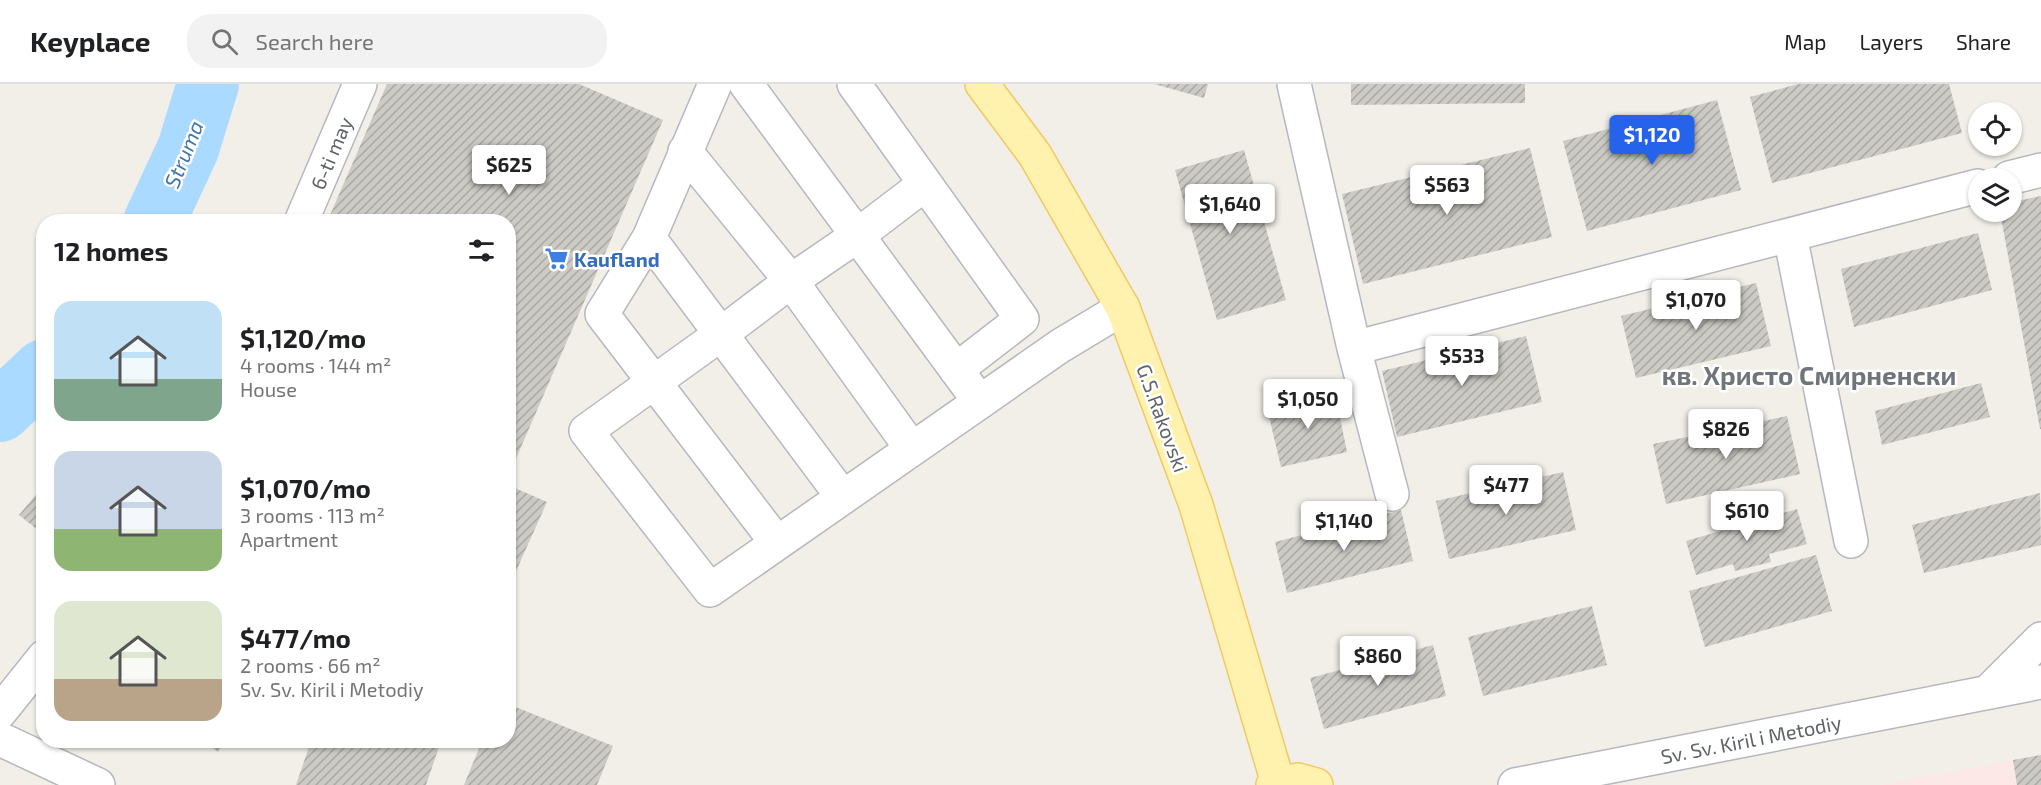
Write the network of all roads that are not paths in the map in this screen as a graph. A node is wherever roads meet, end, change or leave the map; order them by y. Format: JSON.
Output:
{"nodes":[{"id":1,"x":360,"y":84,"type":"edge"},
{"id":2,"x":715,"y":84,"type":"edge"},
{"id":3,"x":746,"y":84,"type":"edge"},
{"id":4,"x":854,"y":84,"type":"edge"},
{"id":5,"x":982,"y":84,"type":"edge"},
{"id":6,"x":1294,"y":84,"type":"edge"},
{"id":7,"x":685,"y":151,"type":"junction"},
{"id":8,"x":2041,"y":170,"type":"edge"},
{"id":9,"x":2022,"y":175,"type":"edge"},
{"id":10,"x":925,"y":184,"type":"junction"},
{"id":11,"x":1968,"y":189,"type":"edge"},
{"id":12,"x":304,"y":214,"type":"edge"},
{"id":13,"x":858,"y":235,"type":"junction"},
{"id":14,"x":1790,"y":235,"type":"junction"},
{"id":15,"x":649,"y":238,"type":"junction"},
{"id":16,"x":791,"y":281,"type":"junction"},
{"id":17,"x":1123,"y":308,"type":"junction"},
{"id":18,"x":721,"y":334,"type":"junction"},
{"id":19,"x":1354,"y":348,"type":"junction"},
{"id":20,"x":956,"y":370,"type":"junction"},
{"id":21,"x":655,"y":381,"type":"junction"},
{"id":22,"x":980,"y":402,"type":"junction"},
{"id":23,"x":912,"y":449,"type":"junction"},
{"id":24,"x":1392,"y":494,"type":"dead end"},
{"id":25,"x":842,"y":496,"type":"junction"},
{"id":26,"x":1851,"y":541,"type":"dead end"},
{"id":27,"x":777,"y":543,"type":"junction"},
{"id":28,"x":2041,"y":639,"type":"edge"},
{"id":29,"x":36,"y":667,"type":"edge"},
{"id":30,"x":2040,"y":681,"type":"edge"},
{"id":31,"x":1988,"y":692,"type":"junction"},
{"id":32,"x":0,"y":712,"type":"edge"},
{"id":33,"x":0,"y":739,"type":"edge"},
{"id":34,"x":94,"y":784,"type":"edge"},
{"id":35,"x":1276,"y":784,"type":"edge"},
{"id":36,"x":1316,"y":785,"type":"edge"},
{"id":37,"x":1515,"y":785,"type":"edge"}],
"edges":[{"from":1,"to":12,"type":"street","name":"6-ti may"},
{"from":2,"to":7,"type":"street"},
{"from":3,"to":13,"type":"street"},
{"from":4,"to":10,"type":"street"},
{"from":5,"to":17,"type":"main road","name":"G.S.Rakovski"},
{"from":6,"to":19,"type":"street"},
{"from":7,"to":15,"type":"street"},
{"from":7,"to":16,"type":"street"},
{"from":8,"to":9,"type":"street"},
{"from":10,"to":13,"type":"street"},
{"from":10,"to":20,"type":"street"},
{"from":11,"to":14,"type":"street"},
{"from":13,"to":16,"type":"street"},
{"from":13,"to":20,"type":"street"},
{"from":14,"to":19,"type":"street"},
{"from":14,"to":26,"type":"street"},
{"from":15,"to":18,"type":"street"},
{"from":15,"to":21,"type":"street"},
{"from":16,"to":18,"type":"street"},
{"from":16,"to":23,"type":"street"},
{"from":17,"to":22,"type":"street"},
{"from":17,"to":35,"type":"main road","name":"G.S.Rakovski"},
{"from":18,"to":21,"type":"street"},
{"from":18,"to":25,"type":"street"},
{"from":19,"to":24,"type":"street"},
{"from":20,"to":22,"type":"street"},
{"from":21,"to":27,"type":"street"},
{"from":21,"to":27,"type":"street"},
{"from":22,"to":23,"type":"street"},
{"from":23,"to":25,"type":"street"},
{"from":25,"to":27,"type":"street"},
{"from":28,"to":31,"type":"street"},
{"from":29,"to":32,"type":"street"},
{"from":30,"to":31,"type":"street","name":"Sv. Sv. Kiril i Metodiy"},
{"from":31,"to":37,"type":"street","name":"Sv. Sv. Kiril i Metodiy"},
{"from":33,"to":34,"type":"street"},
{"from":35,"to":36,"type":"main road"}]}
